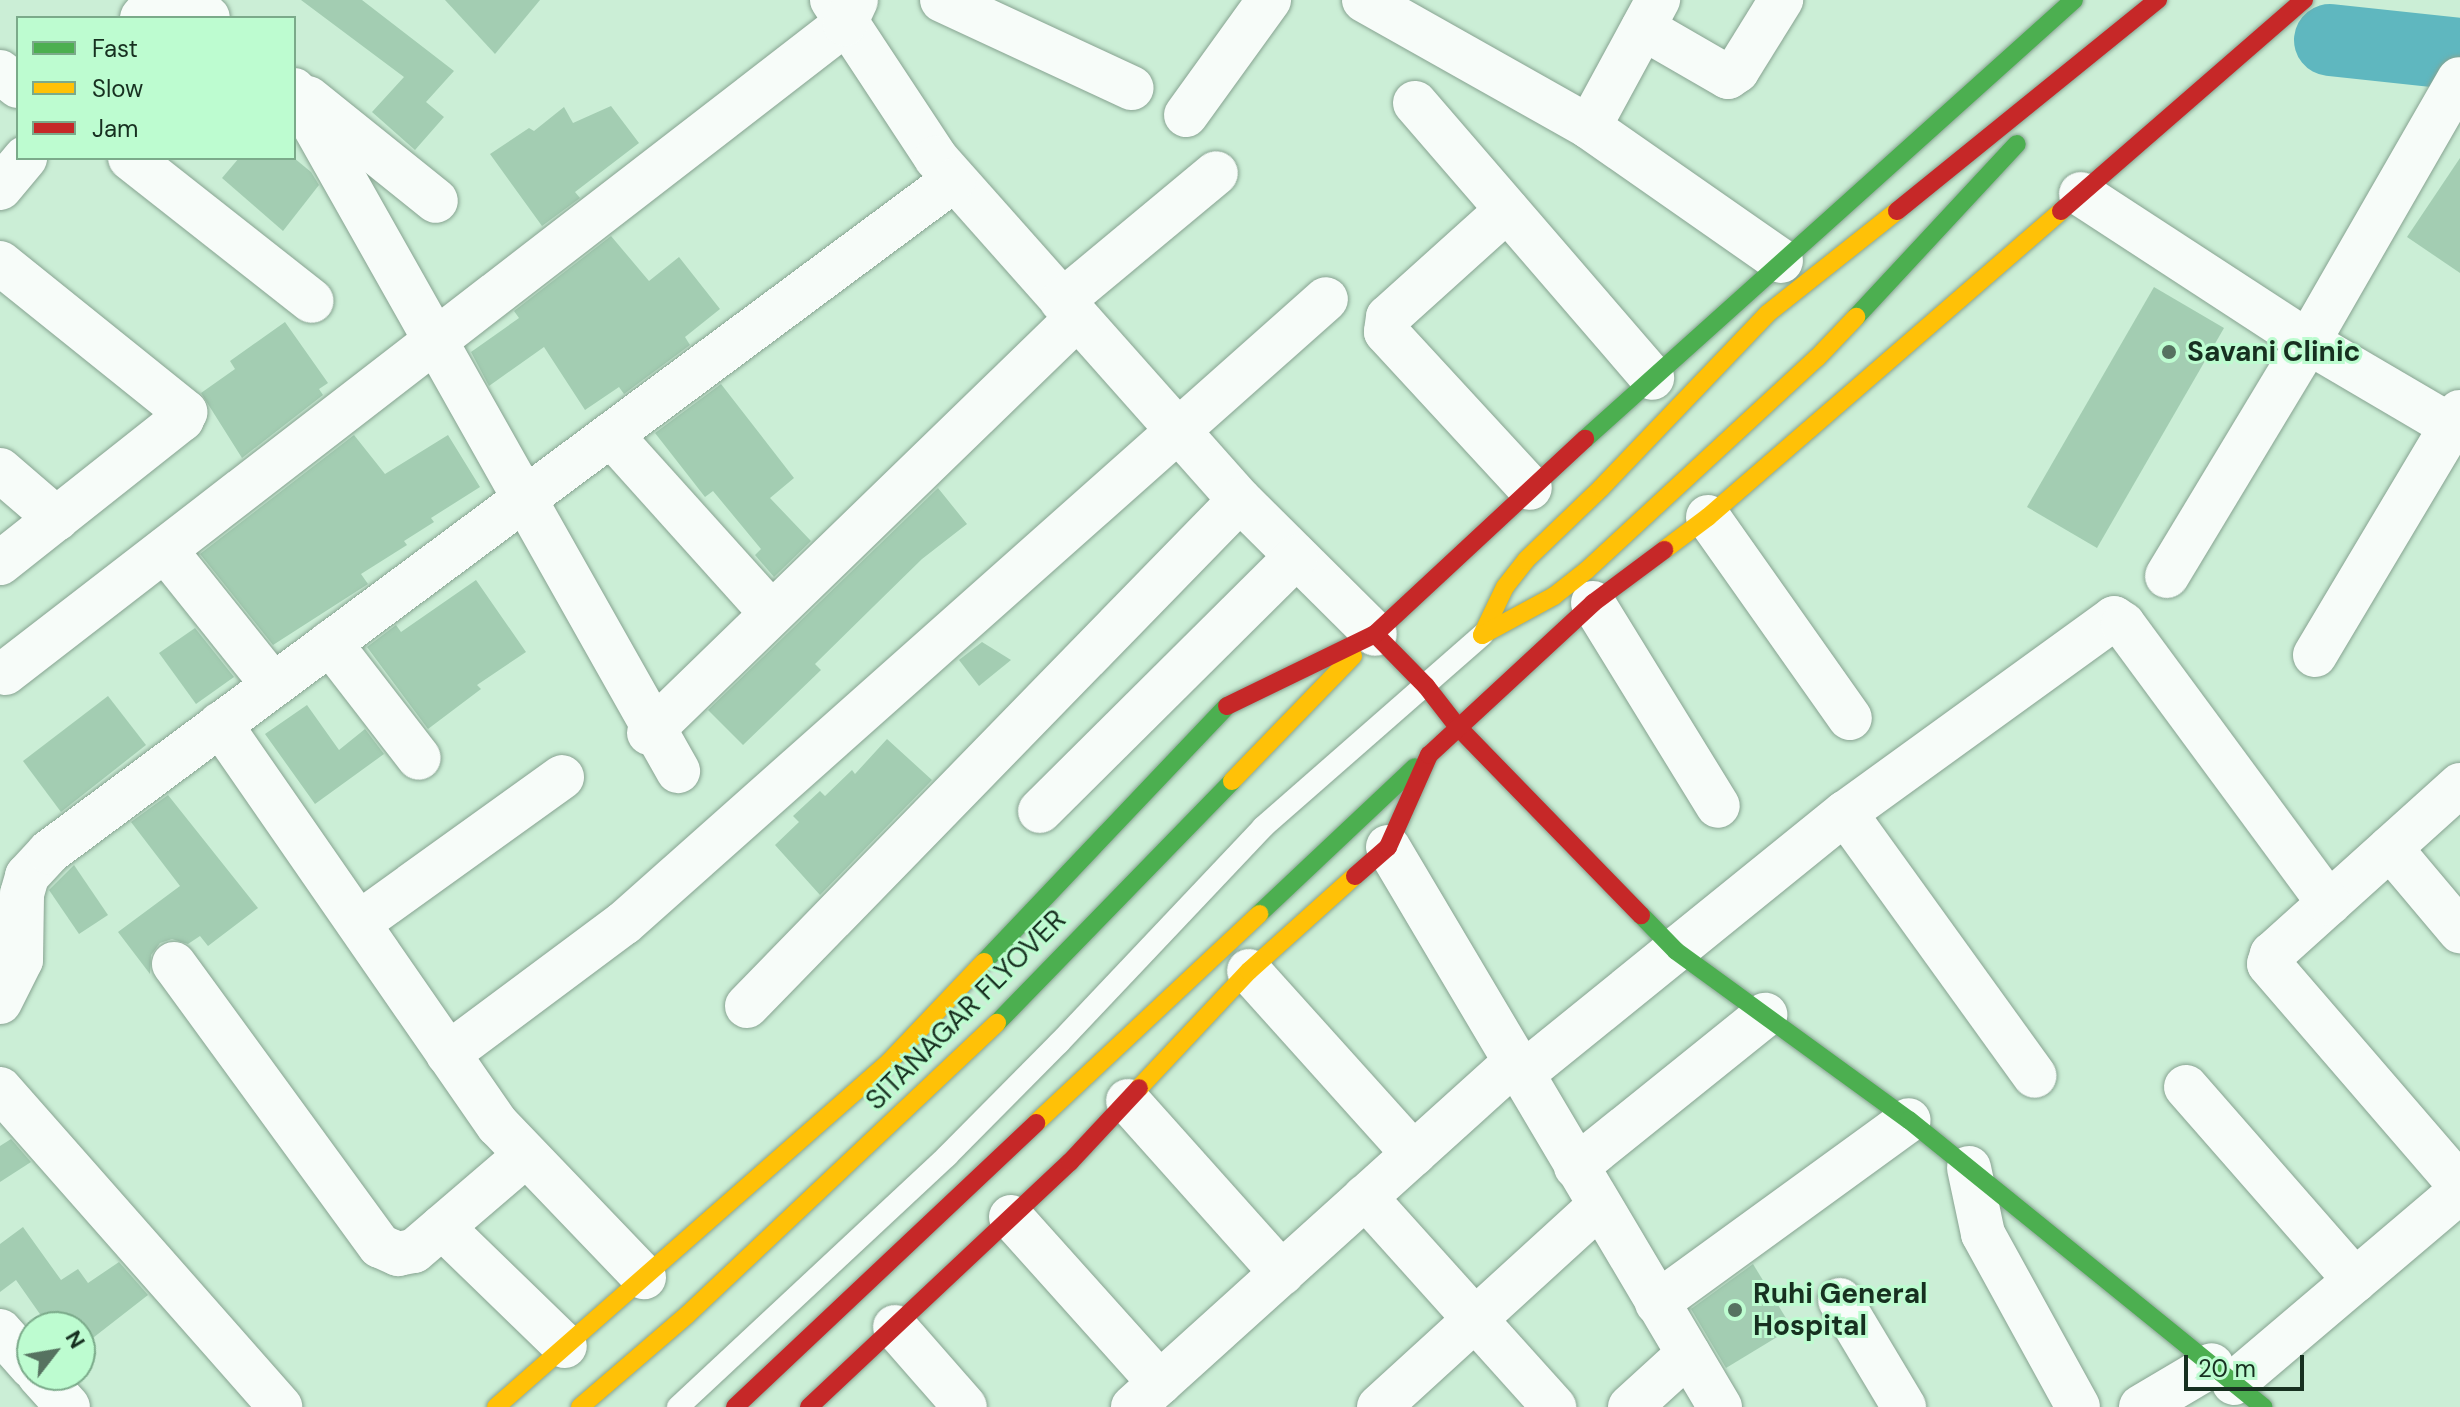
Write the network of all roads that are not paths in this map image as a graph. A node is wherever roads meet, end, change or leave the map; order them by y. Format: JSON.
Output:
{"nodes":[{"id":1,"x":157,"y":0,"type":"edge"},
{"id":2,"x":186,"y":0,"type":"edge"},
{"id":3,"x":942,"y":0,"type":"edge"},
{"id":4,"x":1269,"y":0,"type":"edge"},
{"id":5,"x":1364,"y":0,"type":"edge"},
{"id":6,"x":1781,"y":0,"type":"edge"},
{"id":7,"x":2074,"y":0,"type":"edge"},
{"id":8,"x":2158,"y":0,"type":"edge"},
{"id":9,"x":2304,"y":0,"type":"edge"},
{"id":10,"x":844,"y":8,"type":"edge"},
{"id":11,"x":1650,"y":14,"type":"edge"},
{"id":12,"x":144,"y":16,"type":"edge"},
{"id":13,"x":206,"y":16,"type":"edge"},
{"id":14,"x":2119,"y":35,"type":"junction"},
{"id":15,"x":0,"y":72,"type":"edge"},
{"id":16,"x":2459,"y":79,"type":"edge"},
{"id":17,"x":16,"y":84,"type":"edge"},
{"id":18,"x":1132,"y":88,"type":"dead end"},
{"id":19,"x":296,"y":90,"type":"edge"},
{"id":20,"x":296,"y":92,"type":"edge"},
{"id":21,"x":1415,"y":103,"type":"dead end"},
{"id":22,"x":1186,"y":115,"type":"dead end"},
{"id":23,"x":1589,"y":127,"type":"junction"},
{"id":24,"x":23,"y":160,"type":"edge"},
{"id":25,"x":133,"y":160,"type":"edge"},
{"id":26,"x":1216,"y":173,"type":"dead end"},
{"id":27,"x":954,"y":180,"type":"junction"},
{"id":28,"x":0,"y":188,"type":"edge"},
{"id":29,"x":2081,"y":194,"type":"junction"},
{"id":30,"x":436,"y":201,"type":"dead end"},
{"id":31,"x":1507,"y":210,"type":"junction"},
{"id":32,"x":1781,"y":261,"type":"junction"},
{"id":33,"x":0,"y":263,"type":"edge"},
{"id":34,"x":1326,"y":299,"type":"dead end"},
{"id":35,"x":312,"y":301,"type":"dead end"},
{"id":36,"x":1070,"y":310,"type":"junction"},
{"id":37,"x":2308,"y":342,"type":"junction"},
{"id":38,"x":1652,"y":378,"type":"junction"},
{"id":39,"x":2457,"y":423,"type":"edge"},
{"id":40,"x":1176,"y":429,"type":"junction"},
{"id":41,"x":611,"y":435,"type":"junction"},
{"id":42,"x":0,"y":470,"type":"edge"},
{"id":43,"x":1530,"y":488,"type":"junction"},
{"id":44,"x":1240,"y":500,"type":"junction"},
{"id":45,"x":1708,"y":517,"type":"junction"},
{"id":46,"x":57,"y":519,"type":"junction"},
{"id":47,"x":165,"y":550,"type":"junction"},
{"id":48,"x":1296,"y":557,"type":"junction"},
{"id":49,"x":0,"y":563,"type":"edge"},
{"id":50,"x":2167,"y":576,"type":"dead end"},
{"id":51,"x":1593,"y":603,"type":"junction"},
{"id":52,"x":771,"y":613,"type":"junction"},
{"id":53,"x":1375,"y":634,"type":"junction"},
{"id":54,"x":1482,"y":635,"type":"junction"},
{"id":55,"x":330,"y":643,"type":"junction"},
{"id":56,"x":2315,"y":655,"type":"dead end"},
{"id":57,"x":5,"y":673,"type":"dead end"},
{"id":58,"x":273,"y":685,"type":"junction"},
{"id":59,"x":1426,"y":686,"type":"junction"},
{"id":60,"x":1850,"y":718,"type":"dead end"},
{"id":61,"x":220,"y":724,"type":"junction"},
{"id":62,"x":1457,"y":726,"type":"junction"},
{"id":63,"x":649,"y":733,"type":"dead end"},
{"id":64,"x":1429,"y":755,"type":"junction"},
{"id":65,"x":419,"y":758,"type":"dead end"},
{"id":66,"x":678,"y":771,"type":"dead end"},
{"id":67,"x":562,"y":777,"type":"dead end"},
{"id":68,"x":2460,"y":785,"type":"edge"},
{"id":69,"x":1718,"y":806,"type":"dead end"},
{"id":70,"x":1040,"y":811,"type":"dead end"},
{"id":71,"x":1845,"y":813,"type":"junction"},
{"id":72,"x":1372,"y":835,"type":"junction"},
{"id":73,"x":2390,"y":848,"type":"junction"},
{"id":74,"x":2329,"y":903,"type":"junction"},
{"id":75,"x":359,"y":923,"type":"junction"},
{"id":76,"x":2460,"y":931,"type":"edge"},
{"id":77,"x":1676,"y":951,"type":"junction"},
{"id":78,"x":174,"y":964,"type":"dead end"},
{"id":79,"x":1249,"y":971,"type":"junction"},
{"id":80,"x":0,"y":1002,"type":"edge"},
{"id":81,"x":747,"y":1006,"type":"dead end"},
{"id":82,"x":1765,"y":1015,"type":"junction"},
{"id":83,"x":448,"y":1054,"type":"junction"},
{"id":84,"x":1518,"y":1069,"type":"junction"},
{"id":85,"x":2035,"y":1076,"type":"dead end"},
{"id":86,"x":2186,"y":1087,"type":"dead end"},
{"id":87,"x":0,"y":1089,"type":"edge"},
{"id":88,"x":1128,"y":1101,"type":"junction"},
{"id":89,"x":1909,"y":1120,"type":"junction"},
{"id":90,"x":1414,"y":1154,"type":"junction"},
{"id":91,"x":525,"y":1156,"type":"junction"},
{"id":92,"x":1576,"y":1167,"type":"junction"},
{"id":93,"x":1969,"y":1168,"type":"junction"},
{"id":94,"x":2460,"y":1188,"type":"edge"},
{"id":95,"x":1365,"y":1197,"type":"junction"},
{"id":96,"x":1599,"y":1206,"type":"junction"},
{"id":97,"x":1011,"y":1217,"type":"junction"},
{"id":98,"x":442,"y":1227,"type":"junction"},
{"id":99,"x":1282,"y":1273,"type":"junction"},
{"id":100,"x":644,"y":1277,"type":"junction"},
{"id":101,"x":2355,"y":1280,"type":"junction"},
{"id":102,"x":1840,"y":1300,"type":"dead end"},
{"id":103,"x":1657,"y":1303,"type":"junction"},
{"id":104,"x":1475,"y":1319,"type":"junction"},
{"id":105,"x":895,"y":1327,"type":"junction"},
{"id":106,"x":0,"y":1331,"type":"edge"},
{"id":107,"x":565,"y":1346,"type":"junction"},
{"id":108,"x":16,"y":1351,"type":"edge"},
{"id":109,"x":1688,"y":1354,"type":"junction"},
{"id":110,"x":2236,"y":1385,"type":"edge"},
{"id":111,"x":1147,"y":1395,"type":"edge"},
{"id":112,"x":280,"y":1407,"type":"edge"},
{"id":113,"x":496,"y":1407,"type":"edge"},
{"id":114,"x":580,"y":1407,"type":"edge"},
{"id":115,"x":678,"y":1407,"type":"edge"},
{"id":116,"x":735,"y":1407,"type":"edge"},
{"id":117,"x":809,"y":1407,"type":"edge"},
{"id":118,"x":965,"y":1407,"type":"edge"},
{"id":119,"x":1379,"y":1407,"type":"edge"},
{"id":120,"x":1554,"y":1407,"type":"edge"},
{"id":121,"x":1630,"y":1407,"type":"edge"},
{"id":122,"x":1720,"y":1407,"type":"edge"},
{"id":123,"x":1904,"y":1407,"type":"edge"},
{"id":124,"x":2078,"y":1407,"type":"edge"},
{"id":125,"x":2141,"y":1407,"type":"edge"}],
"edges":[{"from":1,"to":12,"type":"street"},
{"from":2,"to":13,"type":"street"},
{"from":3,"to":18,"type":"street"},
{"from":4,"to":22,"type":"street"},
{"from":5,"to":23,"type":"street"},
{"from":6,"to":11,"type":"street"},
{"from":7,"to":32,"type":"main road","name":"SITANAGAR FLYOVER"},
{"from":8,"to":14,"type":"main road"},
{"from":9,"to":29,"type":"main road"},
{"from":10,"to":27,"type":"street"},
{"from":10,"to":47,"type":"street"},
{"from":11,"to":23,"type":"street"},
{"from":14,"to":54,"type":"main road"},
{"from":14,"to":54,"type":"main road"},
{"from":15,"to":17,"type":"street"},
{"from":16,"to":37,"type":"street"},
{"from":19,"to":30,"type":"street"},
{"from":20,"to":66,"type":"street"},
{"from":21,"to":31,"type":"street"},
{"from":23,"to":32,"type":"street"},
{"from":24,"to":28,"type":"street"},
{"from":25,"to":35,"type":"street"},
{"from":26,"to":36,"type":"street"},
{"from":27,"to":36,"type":"street"},
{"from":27,"to":41,"type":"street"},
{"from":29,"to":37,"type":"street"},
{"from":29,"to":45,"type":"main road"},
{"from":31,"to":38,"type":"street"},
{"from":31,"to":43,"type":"street"},
{"from":32,"to":38,"type":"main road","name":"SITANAGAR FLYOVER"},
{"from":33,"to":46,"type":"street"},
{"from":34,"to":40,"type":"street"},
{"from":36,"to":40,"type":"street"},
{"from":36,"to":52,"type":"street"},
{"from":37,"to":39,"type":"street"},
{"from":37,"to":50,"type":"street"},
{"from":38,"to":43,"type":"main road","name":"SITANAGAR FLYOVER"},
{"from":39,"to":56,"type":"street"},
{"from":40,"to":44,"type":"street"},
{"from":40,"to":83,"type":"street"},
{"from":41,"to":52,"type":"street"},
{"from":41,"to":55,"type":"street"},
{"from":42,"to":46,"type":"street"},
{"from":43,"to":53,"type":"main road","name":"SITANAGAR FLYOVER"},
{"from":44,"to":48,"type":"street"},
{"from":44,"to":81,"type":"street"},
{"from":45,"to":51,"type":"main road"},
{"from":45,"to":60,"type":"street"},
{"from":46,"to":49,"type":"street"},
{"from":47,"to":57,"type":"street"},
{"from":47,"to":58,"type":"street"},
{"from":48,"to":53,"type":"street"},
{"from":48,"to":70,"type":"street"},
{"from":51,"to":62,"type":"main road"},
{"from":51,"to":69,"type":"street"},
{"from":52,"to":63,"type":"street"},
{"from":53,"to":59,"type":"main road"},
{"from":53,"to":100,"type":"main road"},
{"from":53,"to":114,"type":"main road","name":"SITANAGAR FLYOVER"},
{"from":54,"to":59,"type":"lane"},
{"from":55,"to":58,"type":"street"},
{"from":55,"to":65,"type":"street"},
{"from":58,"to":61,"type":"street"},
{"from":59,"to":62,"type":"main road"},
{"from":59,"to":115,"type":"lane"},
{"from":61,"to":75,"type":"street"},
{"from":61,"to":80,"type":"street"},
{"from":62,"to":64,"type":"main road"},
{"from":62,"to":77,"type":"main road"},
{"from":64,"to":72,"type":"main road"},
{"from":64,"to":72,"type":"main road"},
{"from":67,"to":75,"type":"street"},
{"from":68,"to":73,"type":"street"},
{"from":71,"to":74,"type":"street"},
{"from":71,"to":77,"type":"street"},
{"from":71,"to":85,"type":"street"},
{"from":72,"to":79,"type":"main road"},
{"from":72,"to":84,"type":"street"},
{"from":72,"to":116,"type":"main road"},
{"from":73,"to":74,"type":"street"},
{"from":73,"to":76,"type":"street"},
{"from":74,"to":94,"type":"street"},
{"from":75,"to":83,"type":"street"},
{"from":77,"to":82,"type":"main road"},
{"from":77,"to":84,"type":"street"},
{"from":78,"to":98,"type":"street"},
{"from":79,"to":88,"type":"main road"},
{"from":79,"to":90,"type":"street"},
{"from":82,"to":89,"type":"main road"},
{"from":82,"to":92,"type":"street"},
{"from":83,"to":91,"type":"street"},
{"from":84,"to":90,"type":"street"},
{"from":84,"to":92,"type":"street"},
{"from":86,"to":101,"type":"street"},
{"from":87,"to":112,"type":"street"},
{"from":88,"to":97,"type":"main road"},
{"from":88,"to":99,"type":"street"},
{"from":89,"to":93,"type":"main road"},
{"from":89,"to":103,"type":"street"},
{"from":90,"to":95,"type":"street"},
{"from":91,"to":98,"type":"street"},
{"from":91,"to":100,"type":"street"},
{"from":92,"to":96,"type":"street"},
{"from":93,"to":110,"type":"main road"},
{"from":93,"to":124,"type":"street"},
{"from":94,"to":101,"type":"street"},
{"from":95,"to":99,"type":"street"},
{"from":95,"to":104,"type":"street"},
{"from":96,"to":103,"type":"street"},
{"from":96,"to":104,"type":"street"},
{"from":97,"to":105,"type":"main road"},
{"from":97,"to":111,"type":"street"},
{"from":98,"to":107,"type":"street"},
{"from":99,"to":111,"type":"street"},
{"from":100,"to":107,"type":"main road"},
{"from":101,"to":110,"type":"street"},
{"from":102,"to":123,"type":"street"},
{"from":103,"to":109,"type":"street"},
{"from":104,"to":119,"type":"street"},
{"from":104,"to":120,"type":"street"},
{"from":105,"to":117,"type":"main road"},
{"from":105,"to":118,"type":"street"},
{"from":106,"to":108,"type":"street"},
{"from":107,"to":113,"type":"main road"},
{"from":109,"to":121,"type":"street"},
{"from":109,"to":122,"type":"street"},
{"from":110,"to":125,"type":"street"}]}
